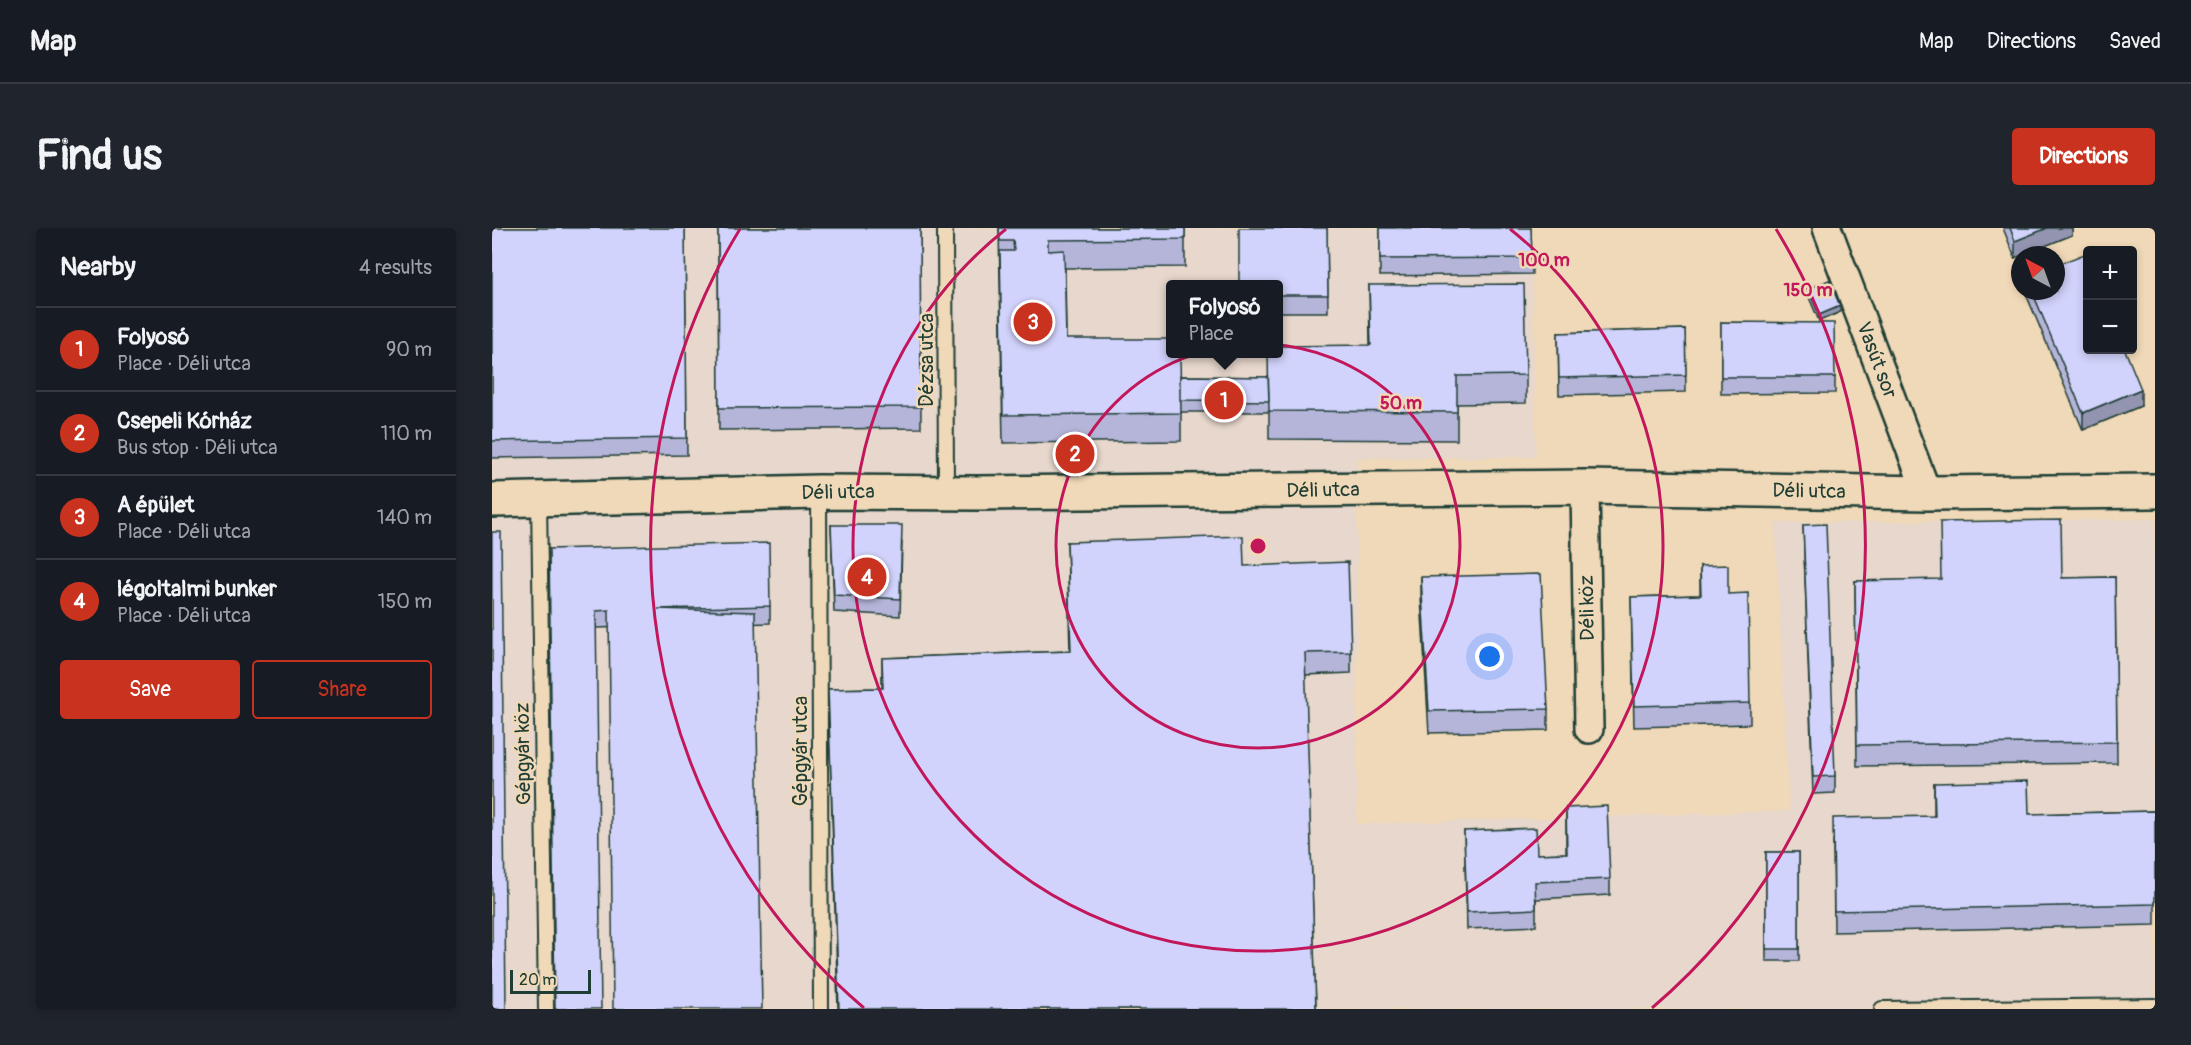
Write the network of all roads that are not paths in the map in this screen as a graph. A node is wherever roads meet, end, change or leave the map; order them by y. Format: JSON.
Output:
{"nodes":[{"id":1,"x":945,"y":228,"type":"edge"},
{"id":2,"x":1827,"y":228,"type":"edge"},
{"id":3,"x":1585,"y":487,"type":"junction"},
{"id":4,"x":2155,"y":491,"type":"edge"},
{"id":5,"x":819,"y":492,"type":"junction"},
{"id":6,"x":946,"y":492,"type":"junction"},
{"id":7,"x":1927,"y":493,"type":"junction"},
{"id":8,"x":539,"y":499,"type":"junction"},
{"id":9,"x":492,"y":500,"type":"edge"},
{"id":10,"x":1590,"y":729,"type":"dead end"},
{"id":11,"x":2155,"y":1006,"type":"edge"},
{"id":12,"x":546,"y":1009,"type":"edge"},
{"id":13,"x":821,"y":1009,"type":"edge"},
{"id":14,"x":1882,"y":1009,"type":"edge"}],
"edges":[{"from":1,"to":6,"type":"lane","name":"Dézsa utca"},
{"from":2,"to":7,"type":"street","name":"Vasút sor"},
{"from":3,"to":6,"type":"street","name":"Déli utca"},
{"from":3,"to":7,"type":"street","name":"Déli utca"},
{"from":3,"to":10,"type":"street","name":"Déli köz"},
{"from":4,"to":7,"type":"street","name":"Déli utca"},
{"from":5,"to":6,"type":"street","name":"Déli utca"},
{"from":5,"to":8,"type":"street","name":"Déli utca"},
{"from":5,"to":13,"type":"lane","name":"Gépgyár utca"},
{"from":8,"to":9,"type":"street","name":"Déli utca"},
{"from":8,"to":12,"type":"lane","name":"Gépgyár köz"},
{"from":11,"to":14,"type":"lane"}]}
